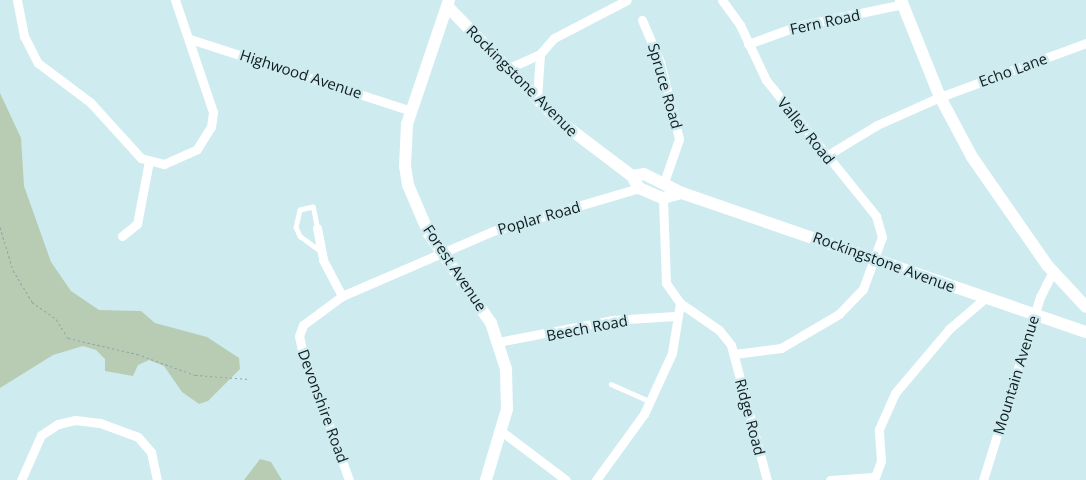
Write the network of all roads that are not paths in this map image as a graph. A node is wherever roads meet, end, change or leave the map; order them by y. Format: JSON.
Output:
{"nodes":[{"id":1,"x":17,"y":0,"type":"edge"},
{"id":2,"x":175,"y":0,"type":"edge"},
{"id":3,"x":627,"y":0,"type":"edge"},
{"id":4,"x":722,"y":0,"type":"edge"},
{"id":5,"x":445,"y":2,"type":"edge"},
{"id":6,"x":902,"y":2,"type":"edge"},
{"id":7,"x":642,"y":20,"type":"dead end"},
{"id":8,"x":190,"y":39,"type":"junction"},
{"id":9,"x":1086,"y":43,"type":"edge"},
{"id":10,"x":748,"y":44,"type":"junction"},
{"id":11,"x":540,"y":54,"type":"junction"},
{"id":12,"x":509,"y":68,"type":"junction"},
{"id":13,"x":940,"y":97,"type":"junction"},
{"id":14,"x":537,"y":98,"type":"junction"},
{"id":15,"x":411,"y":111,"type":"junction"},
{"id":16,"x":826,"y":156,"type":"junction"},
{"id":17,"x":149,"y":161,"type":"junction"},
{"id":18,"x":632,"y":176,"type":"junction"},
{"id":19,"x":664,"y":182,"type":"junction"},
{"id":20,"x":639,"y":188,"type":"junction"},
{"id":21,"x":682,"y":193,"type":"junction"},
{"id":22,"x":663,"y":198,"type":"junction"},
{"id":23,"x":317,"y":228,"type":"joint"},
{"id":24,"x":122,"y":236,"type":"dead end"},
{"id":25,"x":318,"y":249,"type":"junction"},
{"id":26,"x":441,"y":253,"type":"junction"},
{"id":27,"x":876,"y":259,"type":"junction"},
{"id":28,"x":1053,"y":272,"type":"junction"},
{"id":29,"x":342,"y":296,"type":"junction"},
{"id":30,"x":984,"y":298,"type":"junction"},
{"id":31,"x":680,"y":302,"type":"junction"},
{"id":32,"x":1086,"y":307,"type":"edge"},
{"id":33,"x":676,"y":316,"type":"junction"},
{"id":34,"x":1034,"y":316,"type":"junction"},
{"id":35,"x":300,"y":332,"type":"joint"},
{"id":36,"x":1086,"y":332,"type":"edge"},
{"id":37,"x":498,"y":342,"type":"junction"},
{"id":38,"x":734,"y":354,"type":"junction"},
{"id":39,"x":611,"y":384,"type":"dead end"},
{"id":40,"x":649,"y":402,"type":"junction"},
{"id":41,"x":501,"y":431,"type":"junction"},
{"id":42,"x":874,"y":478,"type":"edge"},
{"id":43,"x":21,"y":480,"type":"edge"},
{"id":44,"x":157,"y":480,"type":"edge"},
{"id":45,"x":349,"y":480,"type":"edge"},
{"id":46,"x":486,"y":480,"type":"edge"},
{"id":47,"x":566,"y":480,"type":"edge"},
{"id":48,"x":596,"y":480,"type":"edge"},
{"id":49,"x":767,"y":480,"type":"edge"},
{"id":50,"x":830,"y":480,"type":"edge"},
{"id":51,"x":983,"y":480,"type":"edge"}],
"edges":[{"from":1,"to":17,"type":"street"},
{"from":2,"to":8,"type":"street"},
{"from":3,"to":11,"type":"street"},
{"from":4,"to":10,"type":"street","name":"Valley Road"},
{"from":5,"to":12,"type":"street","name":"Rockingstone Avenue"},
{"from":5,"to":15,"type":"street","name":"Forest Avenue"},
{"from":6,"to":10,"type":"street","name":"Fern Road"},
{"from":6,"to":13,"type":"street"},
{"from":7,"to":19,"type":"street","name":"Spruce Road"},
{"from":8,"to":15,"type":"street","name":"Highwood Avenue"},
{"from":8,"to":17,"type":"street"},
{"from":9,"to":13,"type":"street","name":"Echo Lane"},
{"from":10,"to":16,"type":"street","name":"Valley Road"},
{"from":11,"to":12,"type":"street"},
{"from":11,"to":14,"type":"street"},
{"from":12,"to":14,"type":"street","name":"Rockingstone Avenue"},
{"from":13,"to":16,"type":"street","name":"Echo Lane"},
{"from":13,"to":28,"type":"street"},
{"from":14,"to":18,"type":"street","name":"Rockingstone Avenue"},
{"from":15,"to":26,"type":"street","name":"Forest Avenue"},
{"from":16,"to":27,"type":"street","name":"Valley Road"},
{"from":17,"to":24,"type":"street"},
{"from":18,"to":19,"type":"street","name":"Rockingstone Avenue"},
{"from":18,"to":20,"type":"street","name":"Rockingstone Avenue"},
{"from":19,"to":21,"type":"street","name":"Rockingstone Avenue"},
{"from":20,"to":22,"type":"street"},
{"from":20,"to":26,"type":"street","name":"Poplar Road"},
{"from":21,"to":22,"type":"street"},
{"from":21,"to":27,"type":"street","name":"Rockingstone Avenue"},
{"from":22,"to":31,"type":"street","name":"Ridge Road"},
{"from":23,"to":25,"type":"street"},
{"from":23,"to":25,"type":"lane"},
{"from":25,"to":29,"type":"street"},
{"from":26,"to":29,"type":"street","name":"Poplar Road"},
{"from":26,"to":37,"type":"street","name":"Forest Avenue"},
{"from":27,"to":30,"type":"street","name":"Rockingstone Avenue"},
{"from":27,"to":38,"type":"street","name":"Valley Road"},
{"from":28,"to":32,"type":"street"},
{"from":28,"to":34,"type":"street","name":"Mountain Avenue"},
{"from":29,"to":35,"type":"street","name":"Poplar Road"},
{"from":30,"to":34,"type":"street","name":"Rockingstone Avenue"},
{"from":30,"to":42,"type":"street"},
{"from":31,"to":33,"type":"street"},
{"from":31,"to":38,"type":"street","name":"Ridge Road"},
{"from":33,"to":37,"type":"street","name":"Beech Road"},
{"from":33,"to":40,"type":"street"},
{"from":34,"to":36,"type":"street","name":"Rockingstone Avenue"},
{"from":34,"to":51,"type":"street","name":"Mountain Avenue"},
{"from":35,"to":45,"type":"street","name":"Devonshire Road"},
{"from":37,"to":41,"type":"street","name":"Forest Avenue"},
{"from":38,"to":49,"type":"street","name":"Ridge Road"},
{"from":39,"to":40,"type":"lane"},
{"from":40,"to":48,"type":"street"},
{"from":41,"to":46,"type":"street","name":"Forest Avenue"},
{"from":41,"to":47,"type":"street"},
{"from":42,"to":50,"type":"street"},
{"from":43,"to":44,"type":"street"}]}
